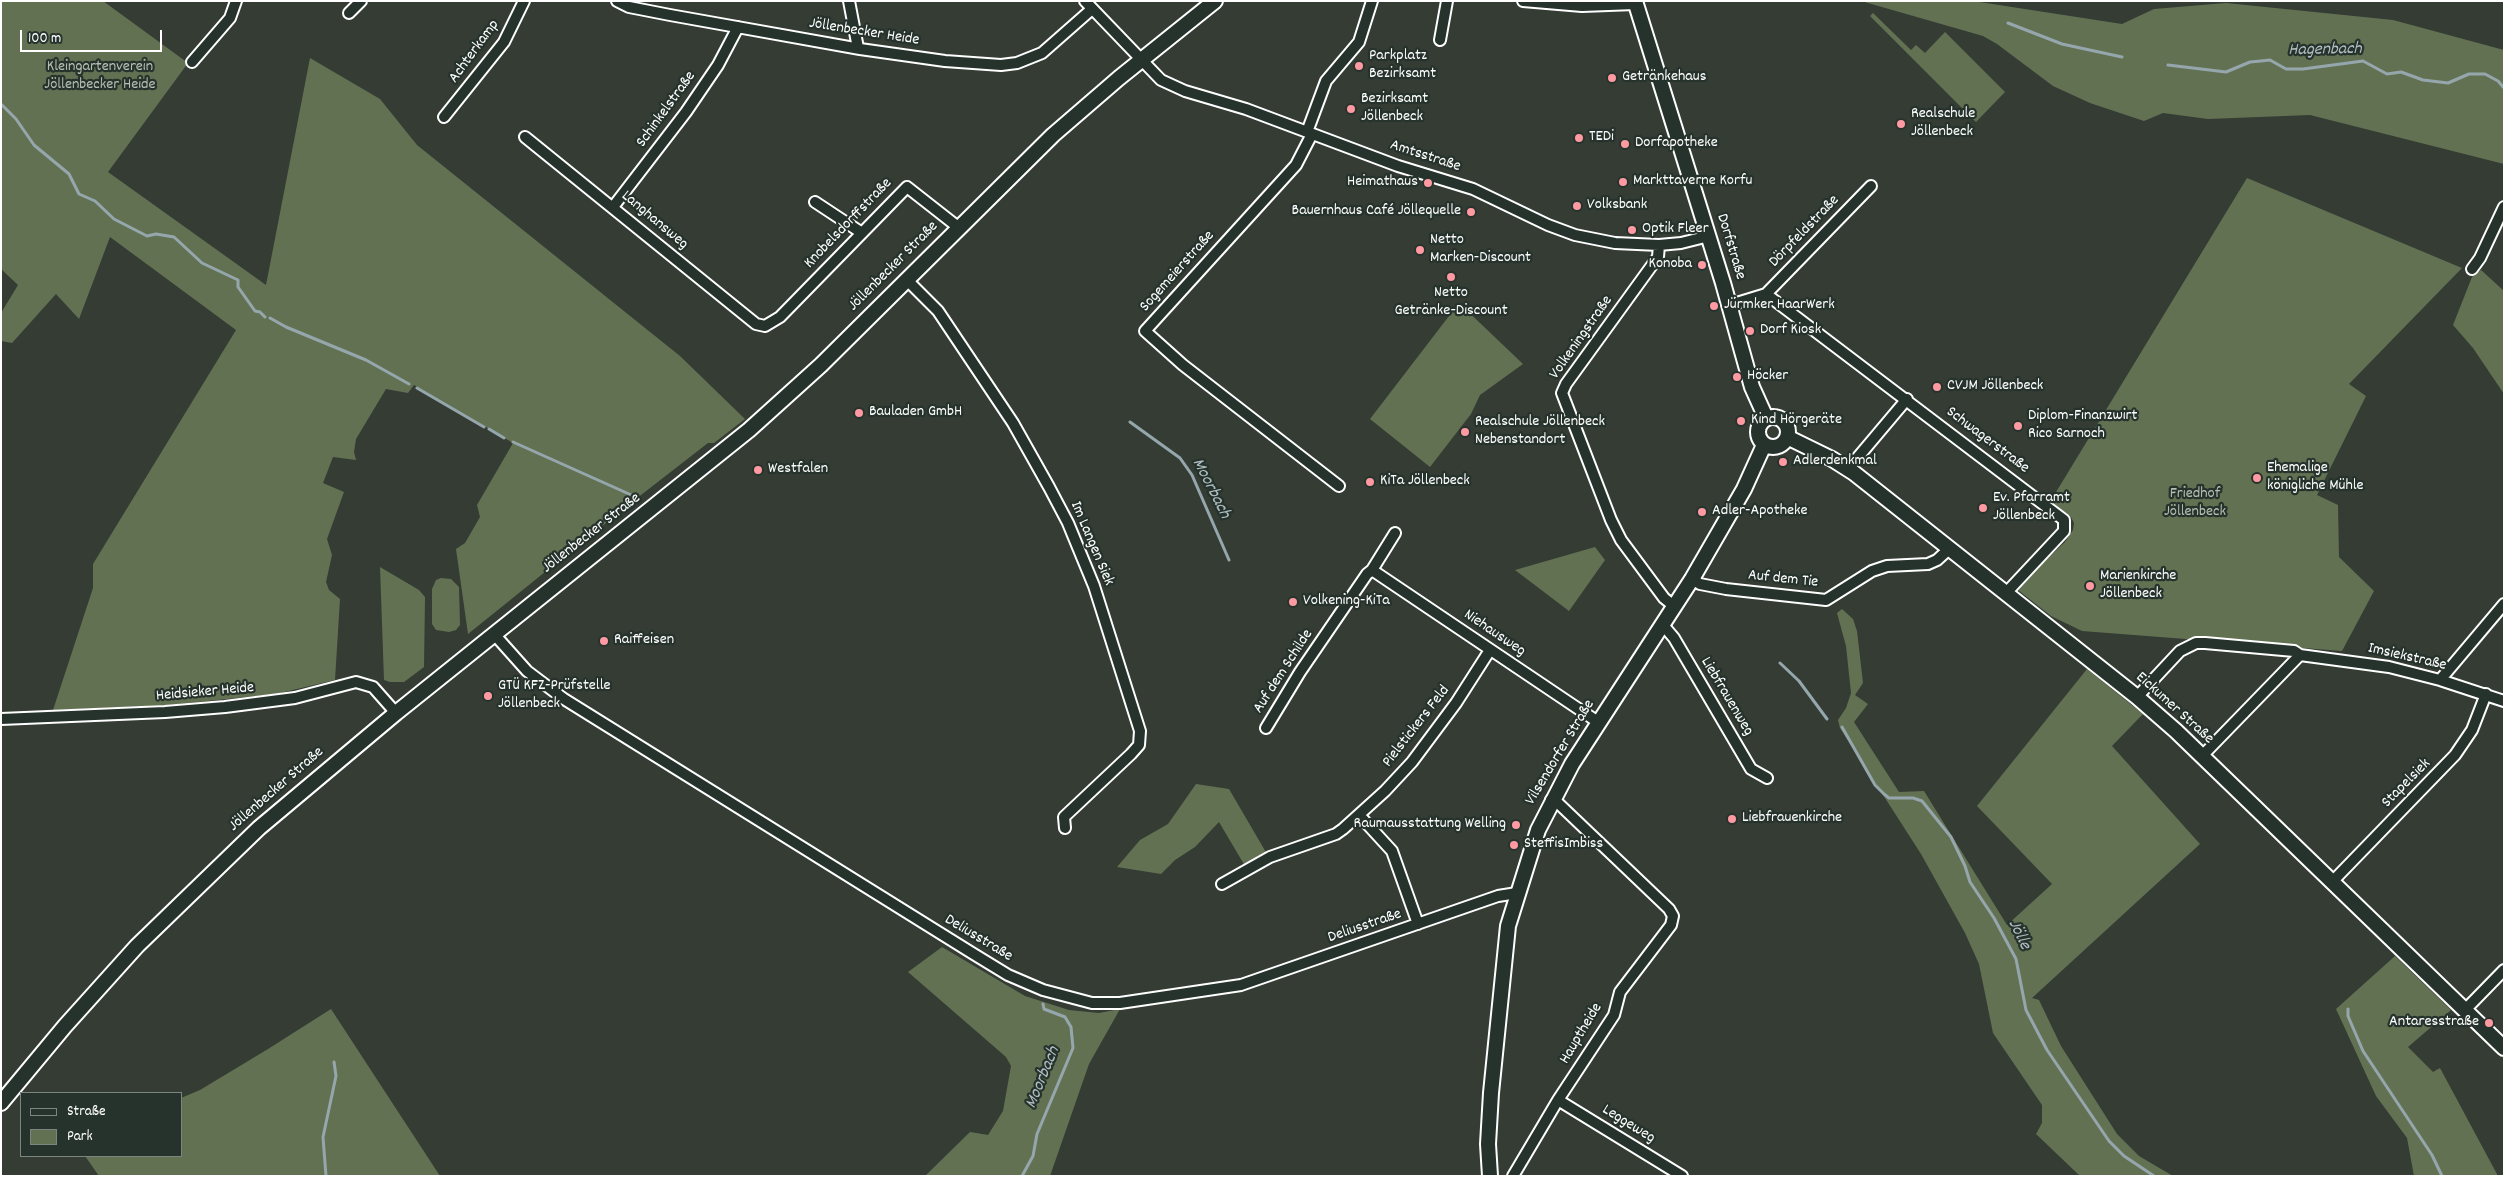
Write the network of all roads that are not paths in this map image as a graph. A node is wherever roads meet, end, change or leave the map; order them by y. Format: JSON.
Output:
{"nodes":[{"id":1,"x":236,"y":1,"type":"edge"},
{"id":2,"x":361,"y":1,"type":"edge"},
{"id":3,"x":524,"y":1,"type":"edge"},
{"id":4,"x":617,"y":1,"type":"edge"},
{"id":5,"x":849,"y":1,"type":"edge"},
{"id":6,"x":1215,"y":1,"type":"edge"},
{"id":7,"x":1372,"y":1,"type":"edge"},
{"id":8,"x":1447,"y":1,"type":"edge"},
{"id":9,"x":1523,"y":1,"type":"edge"},
{"id":10,"x":1635,"y":3,"type":"edge"},
{"id":11,"x":1088,"y":5,"type":"edge"},
{"id":12,"x":349,"y":13,"type":"dead end"},
{"id":13,"x":738,"y":27,"type":"junction"},
{"id":14,"x":1440,"y":40,"type":"dead end"},
{"id":15,"x":858,"y":48,"type":"junction"},
{"id":16,"x":1141,"y":60,"type":"junction"},
{"id":17,"x":192,"y":62,"type":"dead end"},
{"id":18,"x":444,"y":117,"type":"dead end"},
{"id":19,"x":1310,"y":133,"type":"junction"},
{"id":20,"x":525,"y":137,"type":"dead end"},
{"id":21,"x":1871,"y":186,"type":"dead end"},
{"id":22,"x":815,"y":202,"type":"dead end"},
{"id":23,"x":613,"y":207,"type":"junction"},
{"id":24,"x":2504,"y":207,"type":"edge"},
{"id":25,"x":958,"y":227,"type":"junction"},
{"id":26,"x":862,"y":233,"type":"junction"},
{"id":27,"x":1709,"y":236,"type":"junction"},
{"id":28,"x":1659,"y":245,"type":"junction"},
{"id":29,"x":2472,"y":269,"type":"dead end"},
{"id":30,"x":907,"y":280,"type":"junction"},
{"id":31,"x":1766,"y":294,"type":"junction"},
{"id":32,"x":1730,"y":305,"type":"junction"},
{"id":33,"x":764,"y":326,"type":"joint"},
{"id":34,"x":1907,"y":399,"type":"junction"},
{"id":35,"x":1766,"y":418,"type":"junction"},
{"id":36,"x":1787,"y":438,"type":"junction"},
{"id":37,"x":1764,"y":445,"type":"junction"},
{"id":38,"x":1848,"y":469,"type":"junction"},
{"id":39,"x":1339,"y":486,"type":"dead end"},
{"id":40,"x":1394,"y":533,"type":"dead end"},
{"id":41,"x":1949,"y":549,"type":"junction"},
{"id":42,"x":1372,"y":570,"type":"junction"},
{"id":43,"x":1692,"y":579,"type":"junction"},
{"id":44,"x":2006,"y":593,"type":"junction"},
{"id":45,"x":2504,"y":604,"type":"edge"},
{"id":46,"x":1675,"y":607,"type":"junction"},
{"id":47,"x":1663,"y":625,"type":"junction"},
{"id":48,"x":494,"y":634,"type":"junction"},
{"id":49,"x":1490,"y":650,"type":"junction"},
{"id":50,"x":2300,"y":655,"type":"junction"},
{"id":51,"x":2440,"y":680,"type":"junction"},
{"id":52,"x":2486,"y":694,"type":"junction"},
{"id":53,"x":2136,"y":697,"type":"junction"},
{"id":54,"x":2504,"y":701,"type":"edge"},
{"id":55,"x":396,"y":713,"type":"junction"},
{"id":56,"x":1,"y":719,"type":"edge"},
{"id":57,"x":1598,"y":722,"type":"junction"},
{"id":58,"x":1266,"y":728,"type":"dead end"},
{"id":59,"x":2202,"y":756,"type":"junction"},
{"id":60,"x":1767,"y":778,"type":"dead end"},
{"id":61,"x":1551,"y":800,"type":"junction"},
{"id":62,"x":1359,"y":815,"type":"junction"},
{"id":63,"x":1065,"y":828,"type":"dead end"},
{"id":64,"x":2332,"y":882,"type":"junction"},
{"id":65,"x":1222,"y":884,"type":"dead end"},
{"id":66,"x":1517,"y":893,"type":"junction"},
{"id":67,"x":1418,"y":924,"type":"junction"},
{"id":68,"x":2504,"y":970,"type":"edge"},
{"id":69,"x":2465,"y":1010,"type":"junction"},
{"id":70,"x":2504,"y":1048,"type":"edge"},
{"id":71,"x":1558,"y":1100,"type":"junction"},
{"id":72,"x":1,"y":1103,"type":"edge"},
{"id":73,"x":1490,"y":1176,"type":"edge"},
{"id":74,"x":1513,"y":1176,"type":"edge"},
{"id":75,"x":1682,"y":1176,"type":"edge"}],
"edges":[{"from":1,"to":17,"type":"street"},
{"from":2,"to":12,"type":"street"},
{"from":3,"to":18,"type":"street","name":"Achterkamp"},
{"from":4,"to":13,"type":"street","name":"Jöllenbecker Heide"},
{"from":5,"to":15,"type":"street"},
{"from":6,"to":16,"type":"main road","name":"Jöllenbecker Straße"},
{"from":7,"to":19,"type":"street"},
{"from":8,"to":14,"type":"street"},
{"from":9,"to":10,"type":"street"},
{"from":10,"to":27,"type":"main road","name":"Dorfstraße"},
{"from":11,"to":15,"type":"street","name":"Jöllenbecker Heide"},
{"from":11,"to":16,"type":"street","name":"Amtsstraße"},
{"from":13,"to":15,"type":"street","name":"Jöllenbecker Heide"},
{"from":13,"to":23,"type":"street","name":"Schinkelstraße"},
{"from":16,"to":19,"type":"street","name":"Amtsstraße"},
{"from":16,"to":25,"type":"main road","name":"Jöllenbecker Straße"},
{"from":19,"to":28,"type":"street","name":"Amtsstraße"},
{"from":19,"to":39,"type":"street","name":"Sogemeierstraße"},
{"from":20,"to":23,"type":"street","name":"Langhansweg"},
{"from":21,"to":31,"type":"street","name":"Dörpfeldstraße"},
{"from":22,"to":26,"type":"street"},
{"from":23,"to":33,"type":"street","name":"Langhansweg"},
{"from":24,"to":29,"type":"street"},
{"from":25,"to":26,"type":"street","name":"Knobelsdorffstraße"},
{"from":25,"to":30,"type":"main road","name":"Jöllenbecker Straße"},
{"from":26,"to":33,"type":"street","name":"Knobelsdorffstraße"},
{"from":27,"to":28,"type":"street","name":"Amtsstraße"},
{"from":27,"to":32,"type":"main road","name":"Dorfstraße"},
{"from":28,"to":46,"type":"street","name":"Volkeningstraße"},
{"from":30,"to":48,"type":"main road","name":"Jöllenbecker Straße"},
{"from":30,"to":63,"type":"street","name":"Im Langen Siek"},
{"from":31,"to":32,"type":"street","name":"Dörpfeldstraße"},
{"from":31,"to":34,"type":"street","name":"Schwagerstraße"},
{"from":32,"to":35,"type":"main road","name":"Dorfstraße"},
{"from":34,"to":38,"type":"street"},
{"from":34,"to":44,"type":"street","name":"Schwagerstraße"},
{"from":35,"to":36,"type":"main road"},
{"from":35,"to":37,"type":"main road"},
{"from":36,"to":37,"type":"main road"},
{"from":36,"to":38,"type":"main road","name":"Eickumer Straße"},
{"from":37,"to":43,"type":"main road","name":"Vilsendorfer Straße"},
{"from":38,"to":41,"type":"main road","name":"Eickumer Straße"},
{"from":40,"to":42,"type":"street","name":"Auf dem Schilde"},
{"from":41,"to":43,"type":"street","name":"Auf dem Tie"},
{"from":41,"to":44,"type":"main road","name":"Eickumer Straße"},
{"from":42,"to":49,"type":"street","name":"Niehausweg"},
{"from":42,"to":58,"type":"street","name":"Auf dem Schilde"},
{"from":43,"to":46,"type":"main road","name":"Vilsendorfer Straße"},
{"from":44,"to":53,"type":"main road","name":"Eickumer Straße"},
{"from":45,"to":51,"type":"street"},
{"from":46,"to":47,"type":"main road","name":"Vilsendorfer Straße"},
{"from":47,"to":57,"type":"main road","name":"Vilsendorfer Straße"},
{"from":47,"to":60,"type":"street","name":"Liebfrauenweg"},
{"from":48,"to":55,"type":"main road","name":"Jöllenbecker Straße"},
{"from":48,"to":67,"type":"street","name":"Deliusstraße"},
{"from":49,"to":57,"type":"street","name":"Niehausweg"},
{"from":49,"to":62,"type":"street","name":"Pielstickers Feld"},
{"from":50,"to":51,"type":"street","name":"Imsiekstraße"},
{"from":50,"to":53,"type":"street","name":"Imsiekstraße"},
{"from":50,"to":59,"type":"street"},
{"from":51,"to":52,"type":"street","name":"Imsiekstraße"},
{"from":52,"to":54,"type":"street","name":"Imsiekstraße"},
{"from":52,"to":64,"type":"street","name":"Stapelsiek"},
{"from":53,"to":59,"type":"main road","name":"Eickumer Straße"},
{"from":55,"to":56,"type":"street","name":"Heidsieker Heide"},
{"from":55,"to":72,"type":"main road","name":"Jöllenbecker Straße"},
{"from":57,"to":61,"type":"main road","name":"Vilsendorfer Straße"},
{"from":59,"to":64,"type":"main road","name":"Eickumer Straße"},
{"from":61,"to":66,"type":"main road","name":"Vilsendorfer Straße"},
{"from":61,"to":71,"type":"street","name":"Hauptheide"},
{"from":62,"to":65,"type":"street","name":"Pielstickers Feld"},
{"from":62,"to":67,"type":"street"},
{"from":64,"to":69,"type":"main road","name":"Eickumer Straße"},
{"from":66,"to":67,"type":"street","name":"Deliusstraße"},
{"from":66,"to":73,"type":"main road","name":"Vilsendorfer Straße"},
{"from":68,"to":69,"type":"street"},
{"from":69,"to":70,"type":"main road","name":"Eickumer Straße"},
{"from":71,"to":74,"type":"street","name":"Hauptheide"},
{"from":71,"to":75,"type":"street","name":"Leggeweg"}]}
